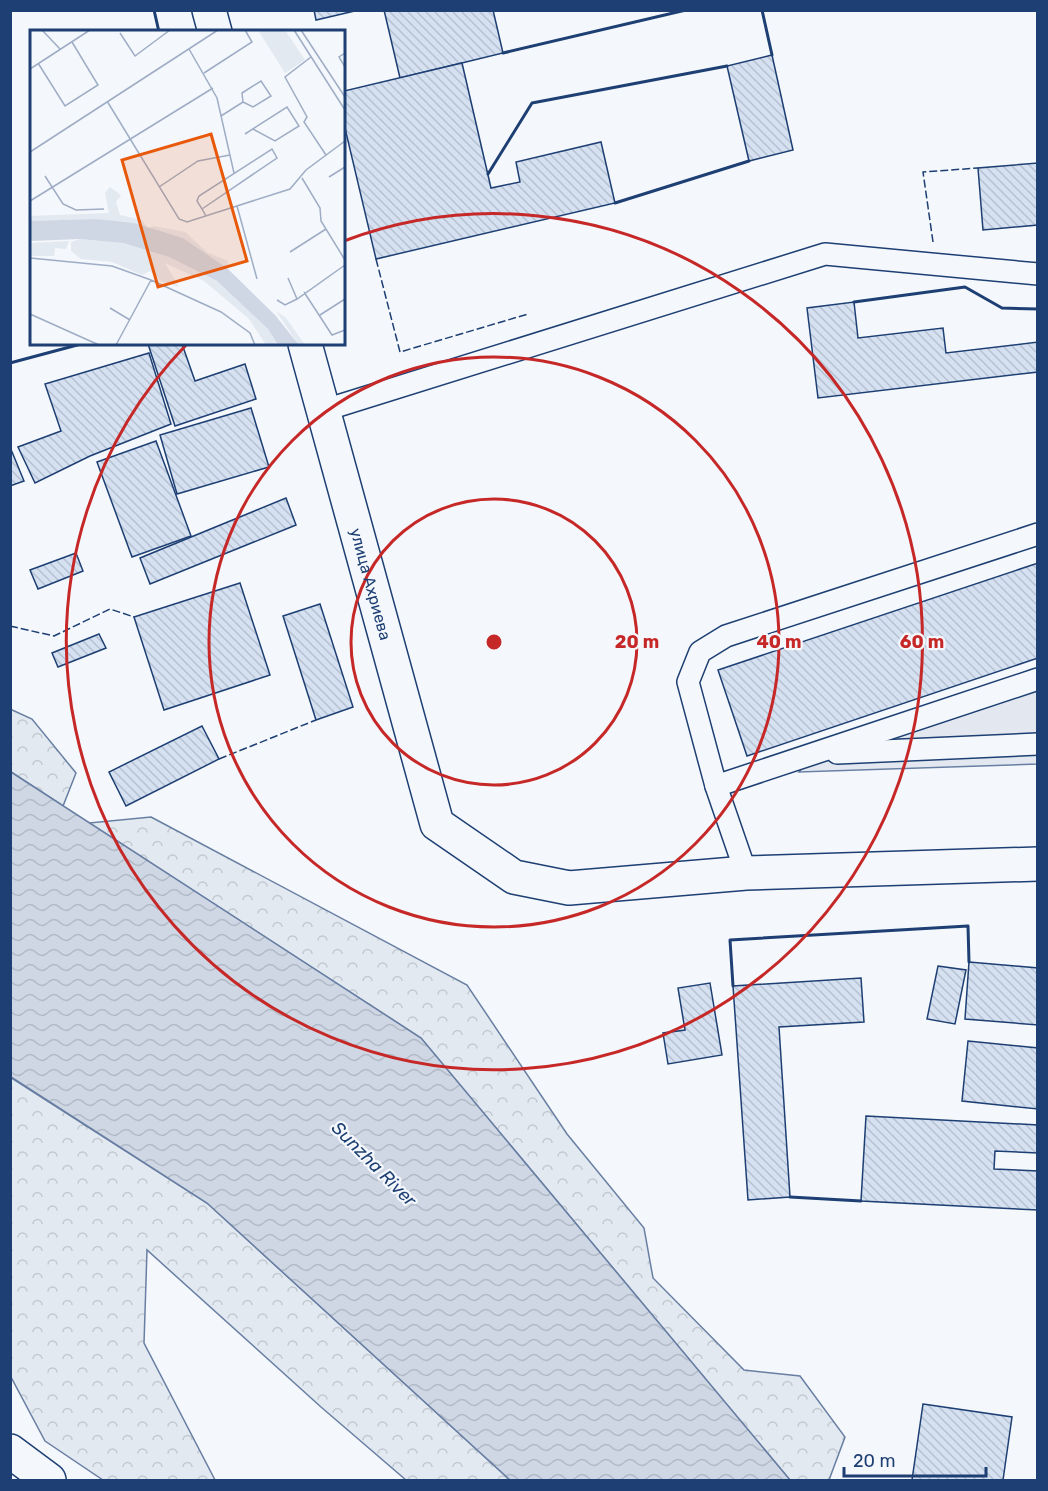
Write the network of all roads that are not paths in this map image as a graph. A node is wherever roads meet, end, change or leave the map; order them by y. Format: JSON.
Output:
{"nodes":[{"id":1,"x":209,"y":10,"type":"edge"},
{"id":2,"x":214,"y":30,"type":"edge"},
{"id":3,"x":1038,"y":273,"type":"edge"},
{"id":4,"x":305,"y":345,"type":"edge"},
{"id":5,"x":325,"y":410,"type":"junction"},
{"id":6,"x":1038,"y":534,"type":"edge"},
{"id":7,"x":1038,"y":679,"type":"edge"},
{"id":8,"x":1038,"y":744,"type":"edge"},
{"id":9,"x":813,"y":754,"type":"junction"},
{"id":10,"x":716,"y":786,"type":"junction"},
{"id":11,"x":1038,"y":864,"type":"edge"},
{"id":12,"x":746,"y":873,"type":"junction"},
{"id":13,"x":10,"y":1451,"type":"edge"},
{"id":14,"x":49,"y":1480,"type":"edge"}],
"edges":[{"from":1,"to":2,"type":"street"},
{"from":3,"to":5,"type":"lane"},
{"from":4,"to":5,"type":"street","name":"улица Ахриева"},
{"from":5,"to":12,"type":"street","name":"улица Ахриева"},
{"from":6,"to":10,"type":"lane"},
{"from":7,"to":9,"type":"lane"},
{"from":8,"to":9,"type":"lane"},
{"from":9,"to":10,"type":"lane"},
{"from":10,"to":12,"type":"lane"},
{"from":11,"to":12,"type":"street"},
{"from":13,"to":14,"type":"street"}]}
